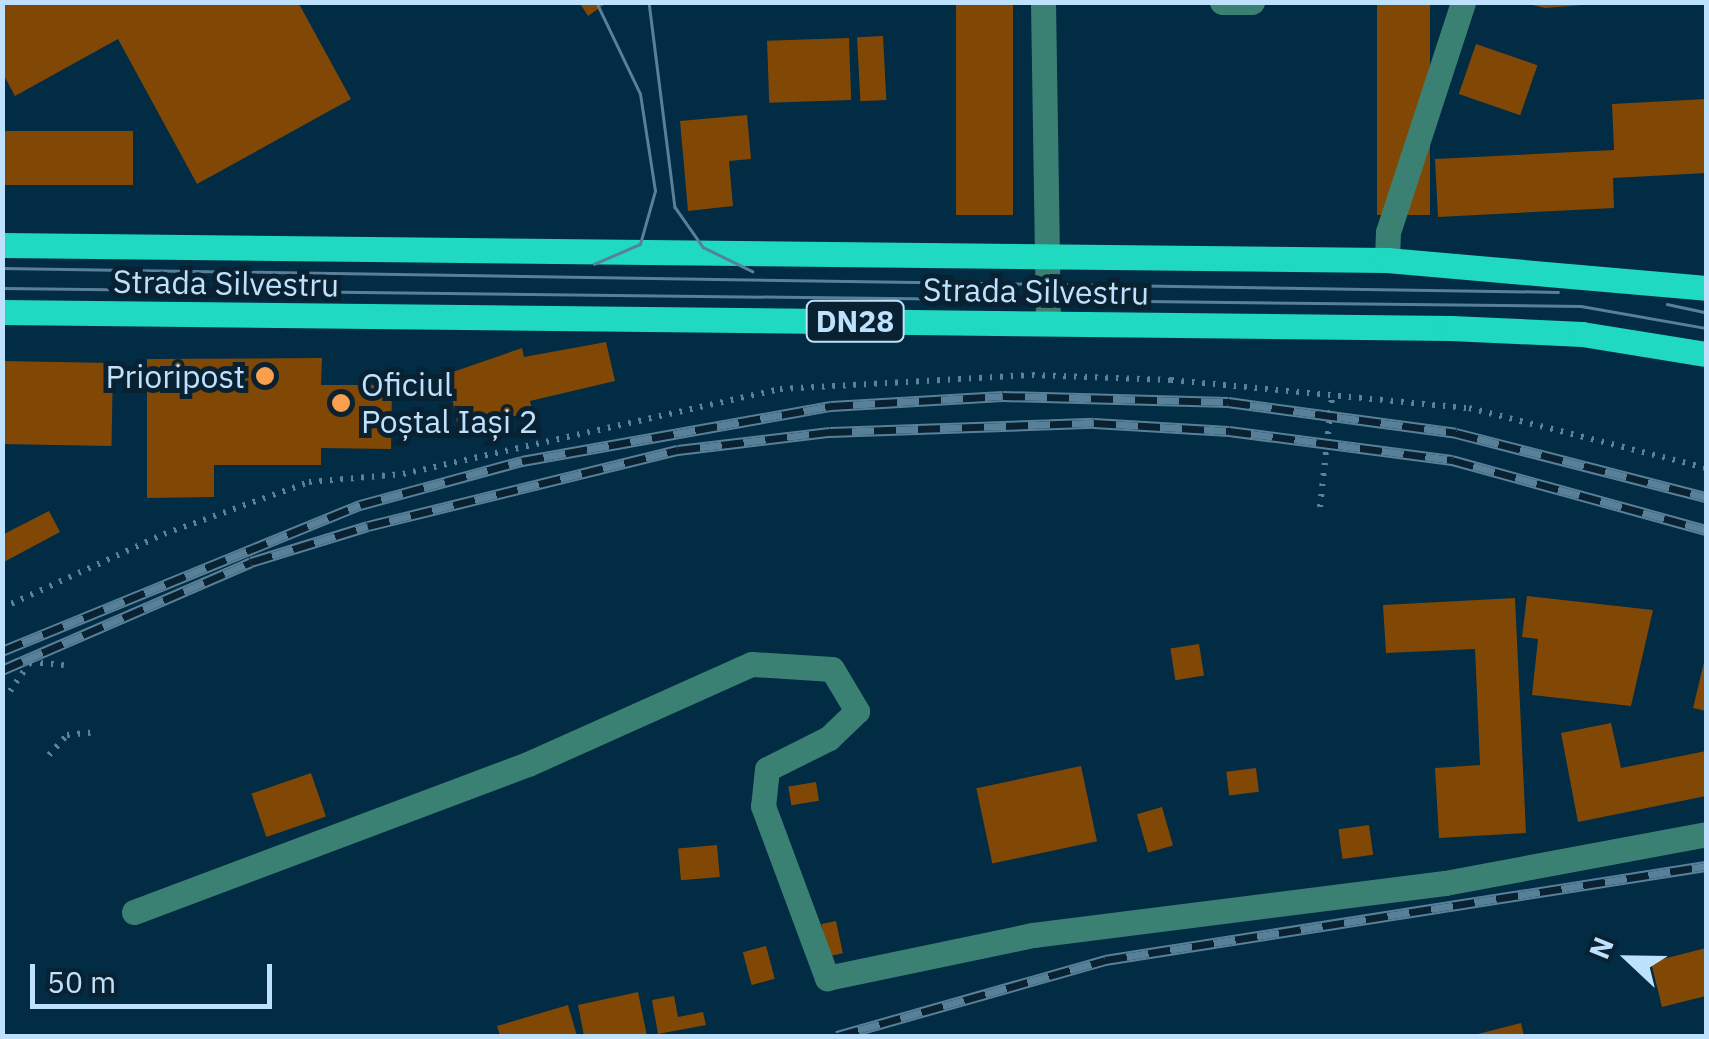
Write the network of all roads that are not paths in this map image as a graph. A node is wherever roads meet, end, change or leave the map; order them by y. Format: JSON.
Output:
{"nodes":[{"id":1,"x":1043,"y":2,"type":"edge"},
{"id":2,"x":1222,"y":2,"type":"edge"},
{"id":3,"x":1252,"y":2,"type":"edge"},
{"id":4,"x":1462,"y":2,"type":"edge"},
{"id":5,"x":2,"y":245,"type":"edge"},
{"id":6,"x":1047,"y":255,"type":"junction"},
{"id":7,"x":1387,"y":260,"type":"junction"},
{"id":8,"x":1706,"y":288,"type":"edge"},
{"id":9,"x":2,"y":312,"type":"edge"},
{"id":10,"x":1048,"y":323,"type":"junction"},
{"id":11,"x":1706,"y":354,"type":"edge"},
{"id":12,"x":1706,"y":834,"type":"edge"},
{"id":13,"x":134,"y":912,"type":"dead end"}],
"edges":[{"from":1,"to":6,"type":"street"},
{"from":2,"to":3,"type":"street"},
{"from":4,"to":7,"type":"street"},
{"from":5,"to":6,"type":"main road","name":"Strada Silvestru","number":"DN28"},
{"from":6,"to":7,"type":"main road","name":"Strada Silvestru","number":"DN28"},
{"from":6,"to":10,"type":"street"},
{"from":7,"to":8,"type":"main road","name":"Strada Silvestru","number":"DN28"},
{"from":9,"to":10,"type":"main road","name":"Strada Silvestru","number":"DN28"},
{"from":10,"to":11,"type":"main road","name":"Strada Silvestru","number":"DN28"},
{"from":12,"to":13,"type":"street"}]}
